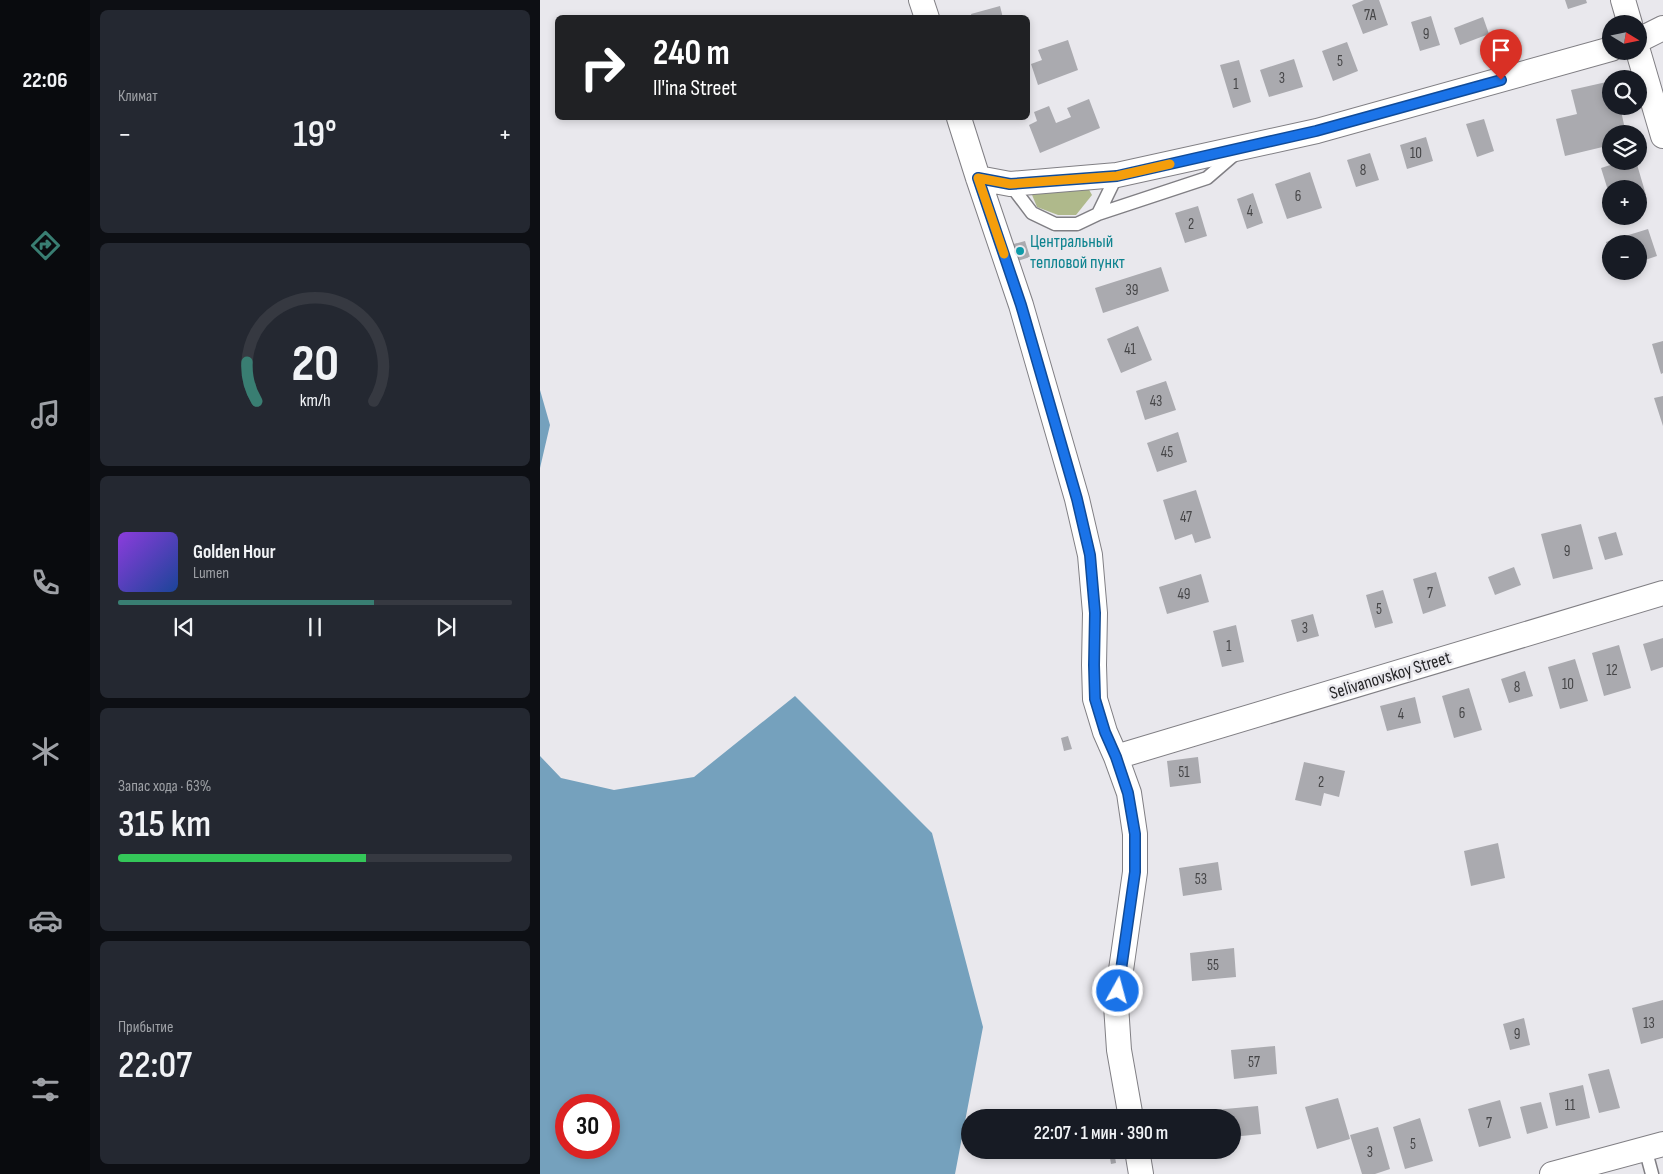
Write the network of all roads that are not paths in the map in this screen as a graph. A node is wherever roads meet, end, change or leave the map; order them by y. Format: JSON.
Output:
{"nodes":[{"id":1,"x":921,"y":0,"type":"edge"},
{"id":2,"x":1623,"y":0,"type":"edge"},
{"id":3,"x":926,"y":15,"type":"edge"},
{"id":4,"x":1627,"y":15,"type":"edge"},
{"id":5,"x":1663,"y":28,"type":"edge"},
{"id":6,"x":1648,"y":36,"type":"edge"},
{"id":7,"x":1602,"y":52,"type":"edge"},
{"id":8,"x":1641,"y":60,"type":"edge"},
{"id":9,"x":960,"y":120,"type":"edge"},
{"id":10,"x":1663,"y":136,"type":"edge"},
{"id":11,"x":1242,"y":148,"type":"junction"},
{"id":12,"x":1117,"y":176,"type":"junction"},
{"id":13,"x":978,"y":178,"type":"junction"},
{"id":14,"x":1010,"y":184,"type":"junction"},
{"id":15,"x":1098,"y":214,"type":"junction"},
{"id":16,"x":1663,"y":593,"type":"edge"},
{"id":17,"x":1116,"y":757,"type":"junction"},
{"id":18,"x":1129,"y":1109,"type":"edge"},
{"id":19,"x":1654,"y":1146,"type":"edge"},
{"id":20,"x":1139,"y":1159,"type":"edge"},
{"id":21,"x":1142,"y":1174,"type":"edge"},
{"id":22,"x":1552,"y":1174,"type":"edge"},
{"id":23,"x":1652,"y":1174,"type":"edge"}],
"edges":[{"from":1,"to":3,"type":"street"},
{"from":2,"to":4,"type":"street"},
{"from":5,"to":6,"type":"street"},
{"from":7,"to":11,"type":"street"},
{"from":8,"to":10,"type":"street"},
{"from":9,"to":13,"type":"street"},
{"from":11,"to":12,"type":"street"},
{"from":11,"to":15,"type":"lane"},
{"from":12,"to":14,"type":"street"},
{"from":12,"to":15,"type":"lane"},
{"from":13,"to":14,"type":"street"},
{"from":13,"to":17,"type":"street"},
{"from":14,"to":15,"type":"lane"},
{"from":16,"to":17,"type":"street","name":"Selivanovskoy Street"},
{"from":17,"to":18,"type":"street"},
{"from":19,"to":22,"type":"street"},
{"from":19,"to":23,"type":"lane"},
{"from":20,"to":21,"type":"street"}]}
